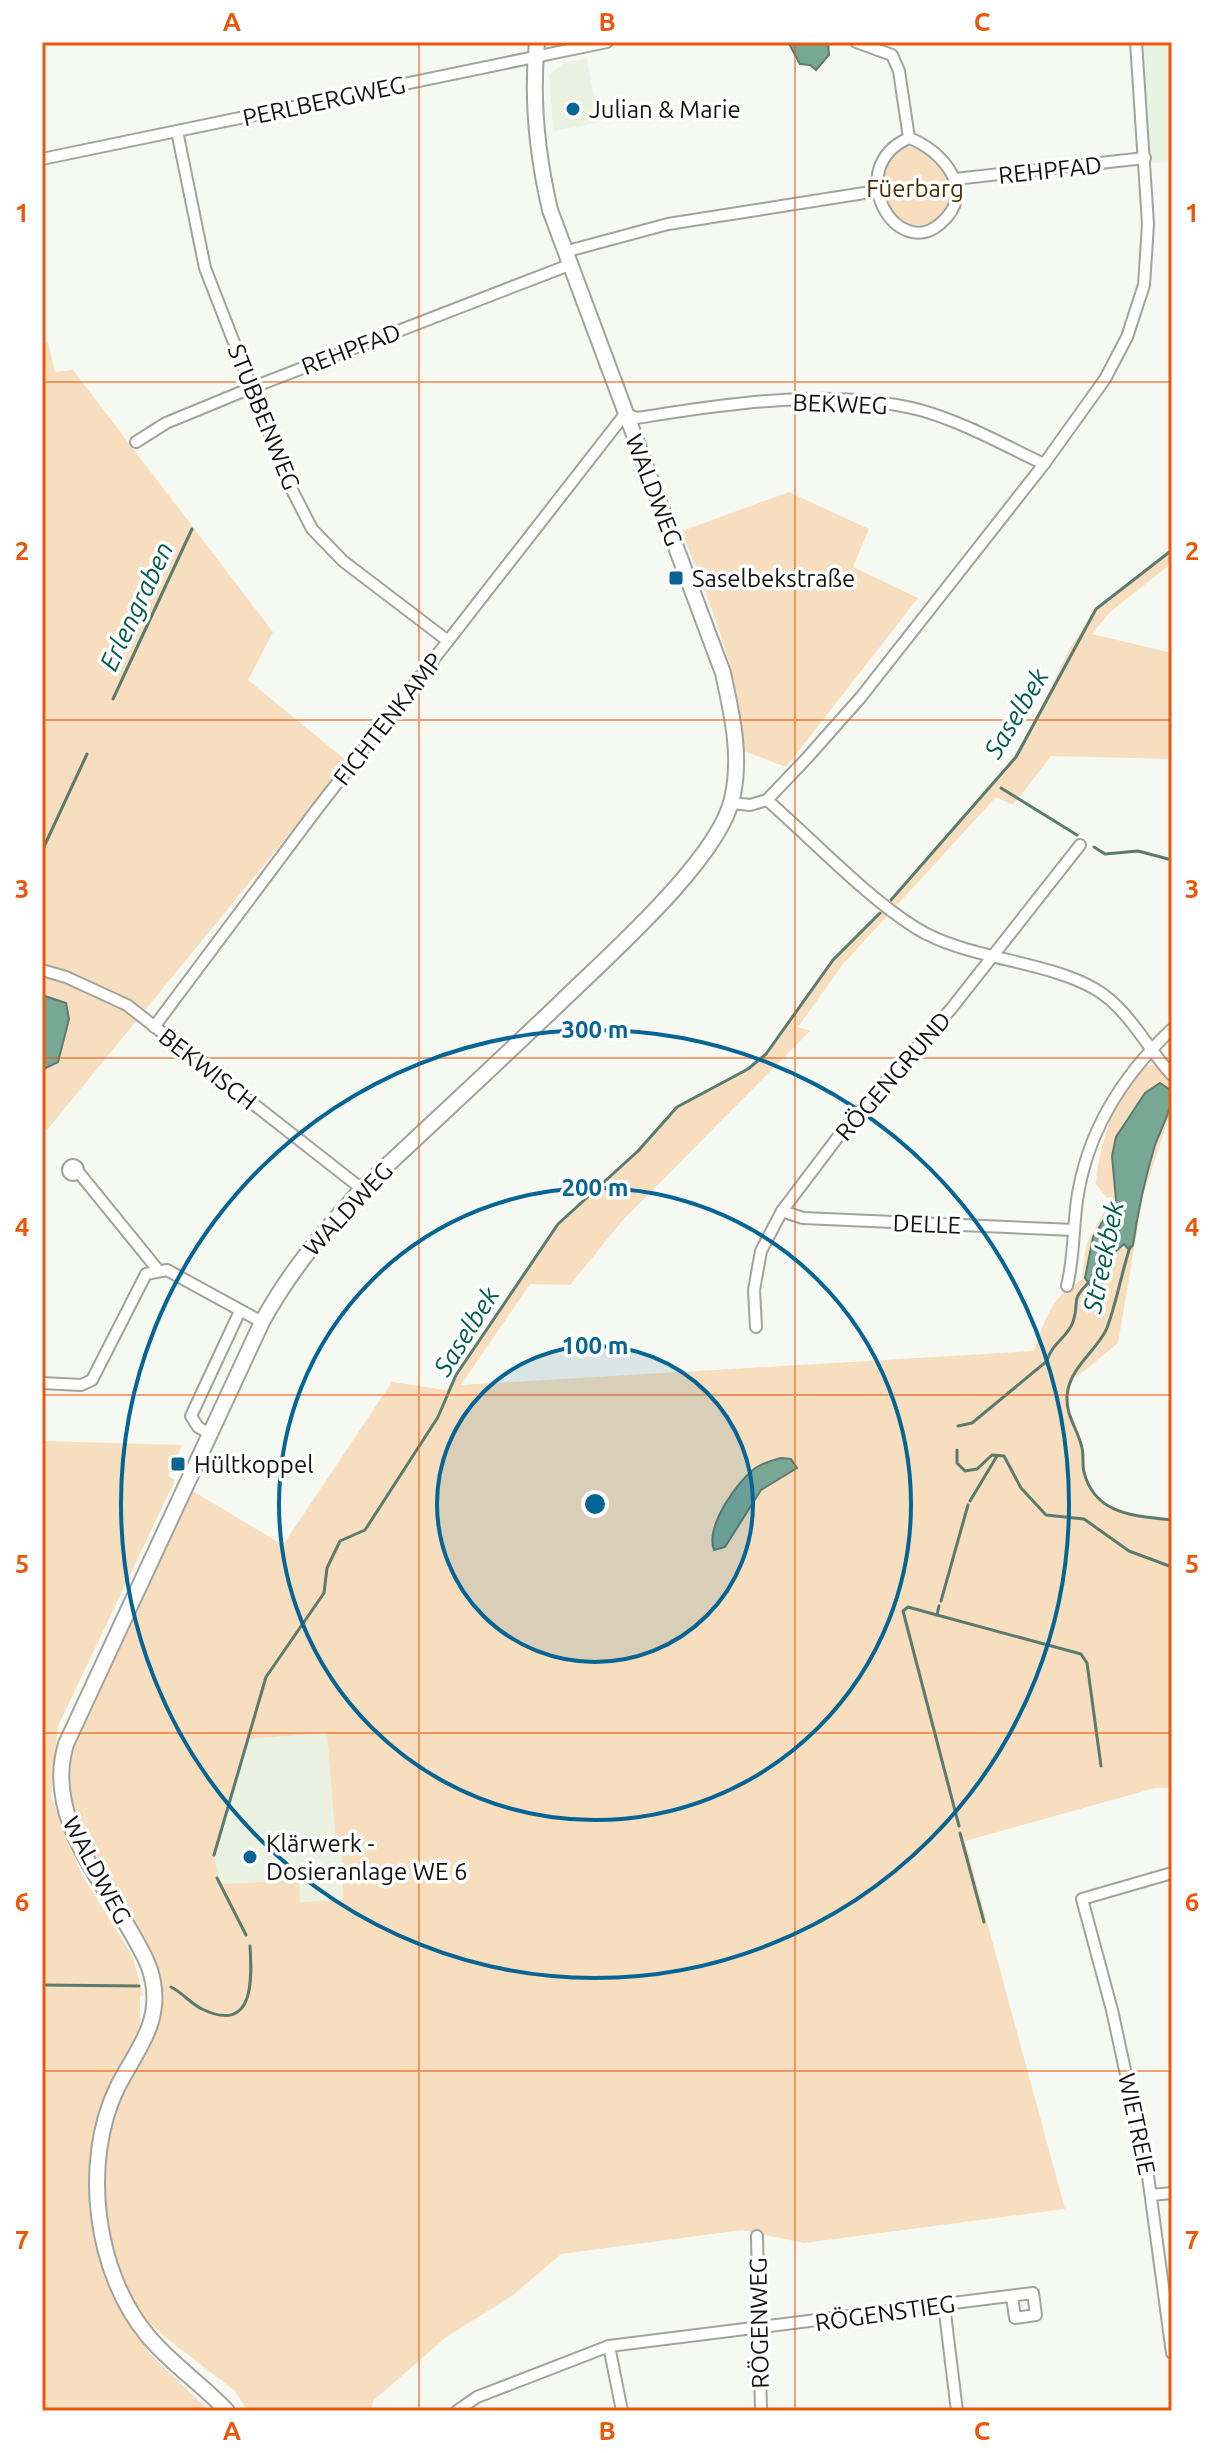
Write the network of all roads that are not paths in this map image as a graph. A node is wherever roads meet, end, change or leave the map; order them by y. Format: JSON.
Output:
{"nodes":[{"id":1,"x":607,"y":42,"type":"edge"},
{"id":2,"x":856,"y":42,"type":"edge"},
{"id":3,"x":1136,"y":42,"type":"edge"},
{"id":4,"x":536,"y":49,"type":"edge"},
{"id":5,"x":177,"y":131,"type":"junction"},
{"id":6,"x":909,"y":138,"type":"junction"},
{"id":7,"x":1145,"y":158,"type":"junction"},
{"id":8,"x":42,"y":159,"type":"edge"},
{"id":9,"x":955,"y":179,"type":"junction"},
{"id":10,"x":877,"y":191,"type":"junction"},
{"id":11,"x":567,"y":258,"type":"junction"},
{"id":12,"x":251,"y":388,"type":"junction"},
{"id":13,"x":625,"y":414,"type":"junction"},
{"id":14,"x":136,"y":442,"type":"dead end"},
{"id":15,"x":1044,"y":464,"type":"junction"},
{"id":16,"x":448,"y":641,"type":"junction"},
{"id":17,"x":767,"y":800,"type":"junction"},
{"id":18,"x":732,"y":803,"type":"junction"},
{"id":19,"x":1080,"y":845,"type":"dead end"},
{"id":20,"x":994,"y":957,"type":"junction"},
{"id":21,"x":42,"y":970,"type":"edge"},
{"id":22,"x":154,"y":1027,"type":"junction"},
{"id":23,"x":1172,"y":1029,"type":"edge"},
{"id":24,"x":1149,"y":1050,"type":"junction"},
{"id":25,"x":1172,"y":1075,"type":"edge"},
{"id":26,"x":80,"y":1174,"type":"dead end"},
{"id":27,"x":362,"y":1189,"type":"junction"},
{"id":28,"x":782,"y":1211,"type":"junction"},
{"id":29,"x":1074,"y":1230,"type":"junction"},
{"id":30,"x":158,"y":1270,"type":"junction"},
{"id":31,"x":1067,"y":1286,"type":"dead end"},
{"id":32,"x":240,"y":1311,"type":"junction"},
{"id":33,"x":262,"y":1322,"type":"junction"},
{"id":34,"x":756,"y":1327,"type":"dead end"},
{"id":35,"x":42,"y":1383,"type":"edge"},
{"id":36,"x":210,"y":1434,"type":"junction"},
{"id":37,"x":1172,"y":1873,"type":"edge"},
{"id":38,"x":1172,"y":2193,"type":"edge"},
{"id":39,"x":1151,"y":2195,"type":"junction"},
{"id":40,"x":757,"y":2236,"type":"dead end"},
{"id":41,"x":1012,"y":2296,"type":"dead end"},
{"id":42,"x":944,"y":2305,"type":"junction"},
{"id":43,"x":758,"y":2330,"type":"junction"},
{"id":44,"x":609,"y":2346,"type":"junction"},
{"id":45,"x":1172,"y":2353,"type":"edge"},
{"id":46,"x":227,"y":2411,"type":"edge"},
{"id":47,"x":457,"y":2411,"type":"edge"},
{"id":48,"x":622,"y":2411,"type":"edge"},
{"id":49,"x":761,"y":2411,"type":"edge"},
{"id":50,"x":957,"y":2411,"type":"edge"}],
"edges":[{"from":1,"to":4,"type":"street","name":"PERLBERGWEG"},
{"from":2,"to":6,"type":"street"},
{"from":3,"to":7,"type":"street"},
{"from":4,"to":5,"type":"street","name":"PERLBERGWEG"},
{"from":4,"to":11,"type":"main road","name":"WALDWEG"},
{"from":5,"to":8,"type":"street","name":"PERLBERGWEG"},
{"from":5,"to":12,"type":"street","name":"STUBBENWEG"},
{"from":6,"to":9,"type":"street"},
{"from":6,"to":10,"type":"street"},
{"from":7,"to":9,"type":"street","name":"REHPFAD"},
{"from":7,"to":15,"type":"street"},
{"from":9,"to":10,"type":"street"},
{"from":10,"to":11,"type":"street","name":"REHPFAD"},
{"from":11,"to":12,"type":"street","name":"REHPFAD"},
{"from":11,"to":13,"type":"main road","name":"WALDWEG"},
{"from":12,"to":14,"type":"street","name":"REHPFAD"},
{"from":12,"to":16,"type":"street","name":"STUBBENWEG"},
{"from":13,"to":15,"type":"street","name":"BEKWEG"},
{"from":13,"to":16,"type":"street","name":"FICHTENKAMP"},
{"from":13,"to":18,"type":"main road","name":"WALDWEG"},
{"from":15,"to":17,"type":"street"},
{"from":16,"to":22,"type":"street","name":"FICHTENKAMP"},
{"from":17,"to":18,"type":"street"},
{"from":17,"to":20,"type":"street"},
{"from":18,"to":27,"type":"main road","name":"WALDWEG"},
{"from":19,"to":20,"type":"street","name":"RÖGENGRUND"},
{"from":20,"to":24,"type":"street"},
{"from":20,"to":28,"type":"street","name":"RÖGENGRUND"},
{"from":21,"to":22,"type":"street","name":"BEKWISCH"},
{"from":22,"to":27,"type":"street","name":"BEKWISCH"},
{"from":23,"to":24,"type":"street"},
{"from":24,"to":25,"type":"street"},
{"from":24,"to":29,"type":"street"},
{"from":26,"to":30,"type":"street"},
{"from":27,"to":33,"type":"main road","name":"WALDWEG"},
{"from":28,"to":29,"type":"street","name":"DELLE"},
{"from":28,"to":34,"type":"street","name":"RÖGENGRUND"},
{"from":29,"to":31,"type":"street"},
{"from":30,"to":32,"type":"street"},
{"from":30,"to":35,"type":"street"},
{"from":32,"to":33,"type":"street"},
{"from":32,"to":36,"type":"street"},
{"from":33,"to":36,"type":"main road","name":"WALDWEG"},
{"from":36,"to":46,"type":"main road","name":"WALDWEG"},
{"from":37,"to":39,"type":"street","name":"WIETREIE"},
{"from":38,"to":39,"type":"street"},
{"from":39,"to":45,"type":"street","name":"WIETREIE"},
{"from":40,"to":43,"type":"street","name":"RÖGENWEG"},
{"from":41,"to":42,"type":"street","name":"RÖGENSTIEG"},
{"from":42,"to":43,"type":"street","name":"RÖGENSTIEG"},
{"from":42,"to":50,"type":"street"},
{"from":43,"to":44,"type":"street","name":"RÖGENSTIEG"},
{"from":43,"to":49,"type":"street","name":"RÖGENWEG"},
{"from":44,"to":47,"type":"street","name":"RÖGENSTIEG"},
{"from":44,"to":48,"type":"street"}]}
